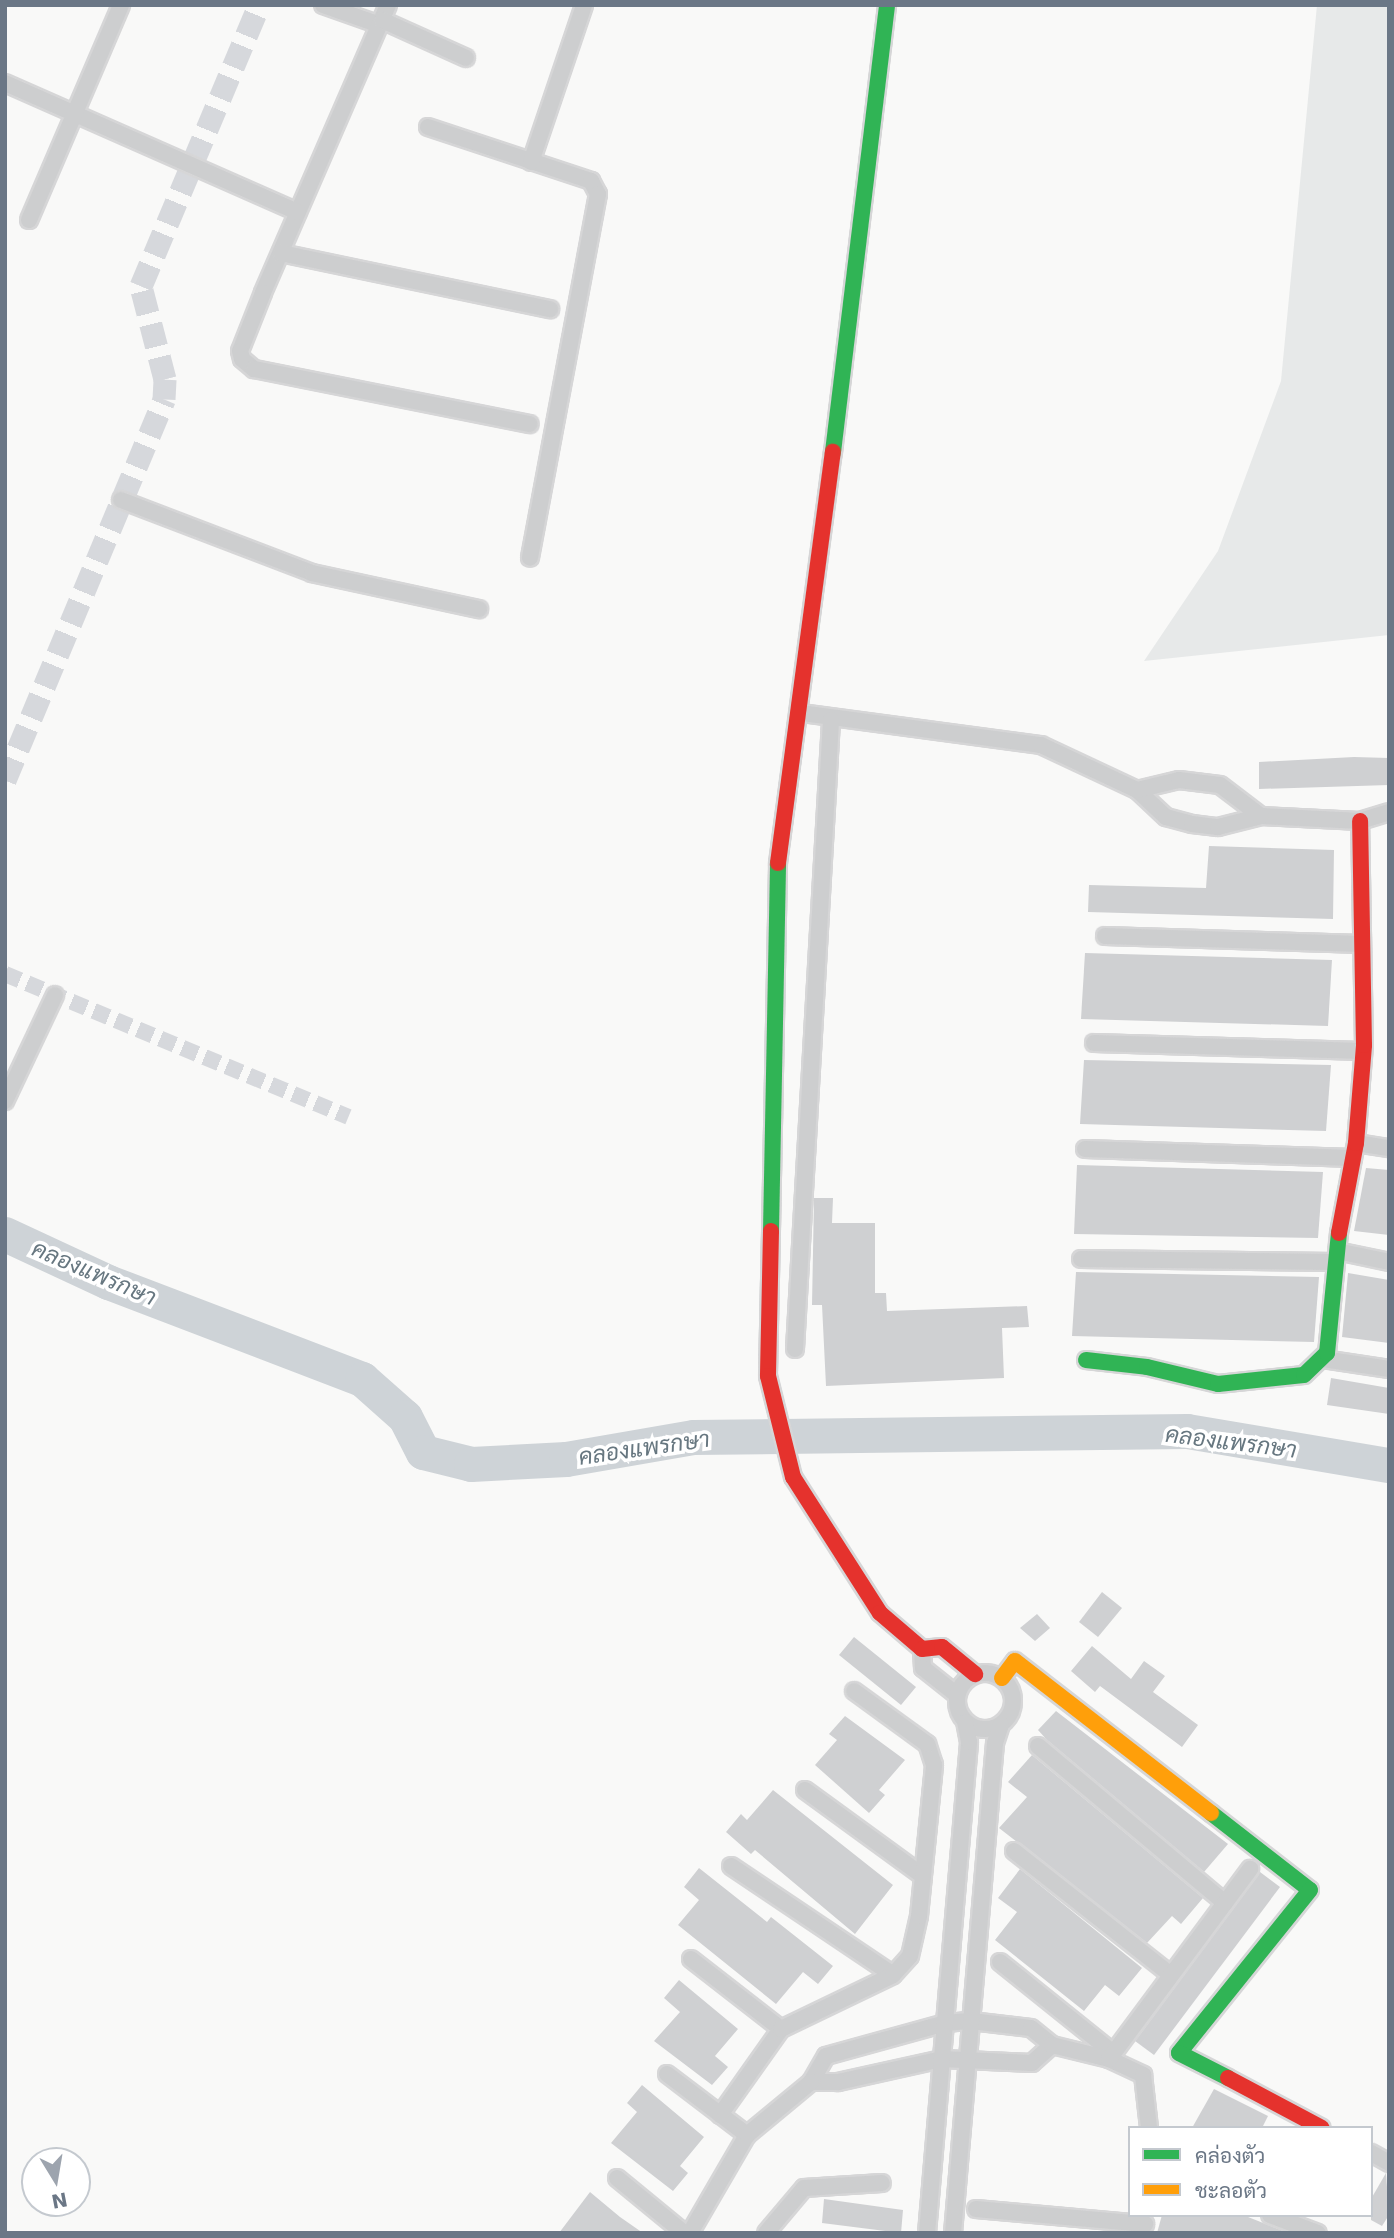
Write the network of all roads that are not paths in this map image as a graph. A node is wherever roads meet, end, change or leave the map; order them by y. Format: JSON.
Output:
{"nodes":[{"id":1,"x":121,"y":5,"type":"edge"},
{"id":2,"x":323,"y":5,"type":"edge"},
{"id":3,"x":584,"y":5,"type":"edge"},
{"id":4,"x":887,"y":5,"type":"edge"},
{"id":5,"x":383,"y":17,"type":"edge"},
{"id":6,"x":466,"y":58,"type":"dead end"},
{"id":7,"x":5,"y":83,"type":"edge"},
{"id":8,"x":73,"y":114,"type":"junction"},
{"id":9,"x":428,"y":127,"type":"dead end"},
{"id":10,"x":531,"y":162,"type":"junction"},
{"id":11,"x":298,"y":212,"type":"junction"},
{"id":12,"x":29,"y":219,"type":"dead end"},
{"id":13,"x":281,"y":253,"type":"junction"},
{"id":14,"x":550,"y":309,"type":"dead end"},
{"id":15,"x":530,"y":424,"type":"dead end"},
{"id":16,"x":121,"y":500,"type":"dead end"},
{"id":17,"x":530,"y":558,"type":"dead end"},
{"id":18,"x":479,"y":608,"type":"dead end"},
{"id":19,"x":802,"y":713,"type":"junction"},
{"id":20,"x":831,"y":720,"type":"junction"},
{"id":21,"x":1137,"y":790,"type":"junction"},
{"id":22,"x":1389,"y":812,"type":"edge"},
{"id":23,"x":1261,"y":816,"type":"junction"},
{"id":24,"x":1360,"y":821,"type":"junction"},
{"id":25,"x":1105,"y":936,"type":"dead end"},
{"id":26,"x":1362,"y":944,"type":"junction"},
{"id":27,"x":55,"y":995,"type":"dead end"},
{"id":28,"x":1094,"y":1043,"type":"dead end"},
{"id":29,"x":1363,"y":1051,"type":"junction"},
{"id":30,"x":5,"y":1101,"type":"edge"},
{"id":31,"x":1389,"y":1148,"type":"edge"},
{"id":32,"x":1085,"y":1149,"type":"dead end"},
{"id":33,"x":1354,"y":1150,"type":"junction"},
{"id":34,"x":1336,"y":1257,"type":"junction"},
{"id":35,"x":1082,"y":1259,"type":"dead end"},
{"id":36,"x":1389,"y":1262,"type":"edge"},
{"id":37,"x":795,"y":1349,"type":"dead end"},
{"id":38,"x":1323,"y":1359,"type":"junction"},
{"id":39,"x":1086,"y":1360,"type":"dead end"},
{"id":40,"x":1389,"y":1369,"type":"edge"},
{"id":41,"x":922,"y":1649,"type":"junction"},
{"id":42,"x":975,"y":1674,"type":"junction"},
{"id":43,"x":1002,"y":1678,"type":"junction"},
{"id":44,"x":855,"y":1691,"type":"dead end"},
{"id":45,"x":957,"y":1695,"type":"junction"},
{"id":46,"x":965,"y":1722,"type":"junction"},
{"id":47,"x":1001,"y":1725,"type":"junction"},
{"id":48,"x":1038,"y":1746,"type":"dead end"},
{"id":49,"x":806,"y":1790,"type":"dead end"},
{"id":50,"x":1014,"y":1851,"type":"dead end"},
{"id":51,"x":731,"y":1866,"type":"dead end"},
{"id":52,"x":1250,"y":1868,"type":"dead end"},
{"id":53,"x":923,"y":1876,"type":"junction"},
{"id":54,"x":1225,"y":1903,"type":"junction"},
{"id":55,"x":691,"y":1959,"type":"dead end"},
{"id":56,"x":1000,"y":1962,"type":"dead end"},
{"id":57,"x":1171,"y":1975,"type":"junction"},
{"id":58,"x":893,"y":1976,"type":"junction"},
{"id":59,"x":971,"y":2021,"type":"junction"},
{"id":60,"x":946,"y":2023,"type":"junction"},
{"id":61,"x":781,"y":2029,"type":"junction"},
{"id":62,"x":1052,"y":2045,"type":"junction"},
{"id":63,"x":1111,"y":2056,"type":"junction"},
{"id":64,"x":942,"y":2059,"type":"junction"},
{"id":65,"x":968,"y":2061,"type":"junction"},
{"id":66,"x":667,"y":2074,"type":"dead end"},
{"id":67,"x":811,"y":2082,"type":"junction"},
{"id":68,"x":720,"y":2115,"type":"junction"},
{"id":69,"x":1149,"y":2126,"type":"edge"},
{"id":70,"x":1318,"y":2126,"type":"edge"},
{"id":71,"x":747,"y":2136,"type":"junction"},
{"id":72,"x":1373,"y":2155,"type":"edge"},
{"id":73,"x":1389,"y":2163,"type":"edge"},
{"id":74,"x":617,"y":2178,"type":"dead end"},
{"id":75,"x":882,"y":2183,"type":"dead end"},
{"id":76,"x":976,"y":2209,"type":"dead end"},
{"id":77,"x":1275,"y":2217,"type":"edge"},
{"id":78,"x":1145,"y":2224,"type":"edge"},
{"id":79,"x":684,"y":2233,"type":"edge"},
{"id":80,"x":690,"y":2233,"type":"edge"},
{"id":81,"x":766,"y":2233,"type":"edge"},
{"id":82,"x":927,"y":2233,"type":"edge"},
{"id":83,"x":953,"y":2233,"type":"edge"},
{"id":84,"x":1318,"y":2233,"type":"edge"}],
"edges":[{"from":1,"to":8,"type":"street"},
{"from":2,"to":5,"type":"street"},
{"from":3,"to":10,"type":"street"},
{"from":4,"to":19,"type":"street"},
{"from":5,"to":6,"type":"street"},
{"from":5,"to":11,"type":"street"},
{"from":7,"to":8,"type":"street"},
{"from":8,"to":11,"type":"street"},
{"from":8,"to":12,"type":"street"},
{"from":9,"to":10,"type":"street"},
{"from":10,"to":17,"type":"street"},
{"from":11,"to":13,"type":"street"},
{"from":13,"to":14,"type":"street"},
{"from":13,"to":15,"type":"street"},
{"from":16,"to":18,"type":"street"},
{"from":19,"to":20,"type":"street"},
{"from":19,"to":41,"type":"street"},
{"from":20,"to":21,"type":"street"},
{"from":20,"to":37,"type":"street"},
{"from":21,"to":23,"type":"street"},
{"from":21,"to":23,"type":"street"},
{"from":22,"to":24,"type":"street"},
{"from":23,"to":24,"type":"street"},
{"from":24,"to":26,"type":"street"},
{"from":25,"to":26,"type":"street"},
{"from":26,"to":29,"type":"street"},
{"from":27,"to":30,"type":"street"},
{"from":28,"to":29,"type":"street"},
{"from":29,"to":33,"type":"street"},
{"from":31,"to":33,"type":"street"},
{"from":32,"to":33,"type":"street"},
{"from":33,"to":34,"type":"street"},
{"from":34,"to":35,"type":"street"},
{"from":34,"to":36,"type":"street"},
{"from":34,"to":38,"type":"street"},
{"from":38,"to":39,"type":"street"},
{"from":38,"to":40,"type":"street"},
{"from":41,"to":42,"type":"street"},
{"from":41,"to":45,"type":"street"},
{"from":42,"to":43,"type":"street"},
{"from":42,"to":45,"type":"street"},
{"from":43,"to":47,"type":"street"},
{"from":43,"to":70,"type":"street"},
{"from":44,"to":53,"type":"street"},
{"from":45,"to":46,"type":"street"},
{"from":46,"to":47,"type":"street"},
{"from":46,"to":60,"type":"street"},
{"from":47,"to":59,"type":"street"},
{"from":48,"to":54,"type":"street"},
{"from":49,"to":53,"type":"street"},
{"from":50,"to":57,"type":"street"},
{"from":51,"to":58,"type":"street"},
{"from":52,"to":54,"type":"street"},
{"from":53,"to":58,"type":"street"},
{"from":54,"to":57,"type":"street"},
{"from":55,"to":61,"type":"street"},
{"from":56,"to":63,"type":"street"},
{"from":57,"to":63,"type":"street"},
{"from":58,"to":61,"type":"street"},
{"from":59,"to":60,"type":"street"},
{"from":59,"to":62,"type":"street"},
{"from":59,"to":65,"type":"street"},
{"from":60,"to":64,"type":"street"},
{"from":60,"to":67,"type":"street"},
{"from":61,"to":68,"type":"street"},
{"from":62,"to":63,"type":"street"},
{"from":62,"to":65,"type":"street"},
{"from":63,"to":69,"type":"street"},
{"from":64,"to":65,"type":"street"},
{"from":64,"to":67,"type":"street"},
{"from":64,"to":82,"type":"street"},
{"from":65,"to":83,"type":"street"},
{"from":66,"to":68,"type":"street"},
{"from":67,"to":71,"type":"street"},
{"from":68,"to":71,"type":"street"},
{"from":71,"to":80,"type":"street"},
{"from":72,"to":73,"type":"street"},
{"from":74,"to":79,"type":"street"},
{"from":75,"to":81,"type":"street"},
{"from":76,"to":78,"type":"street"},
{"from":77,"to":84,"type":"street"}]}
